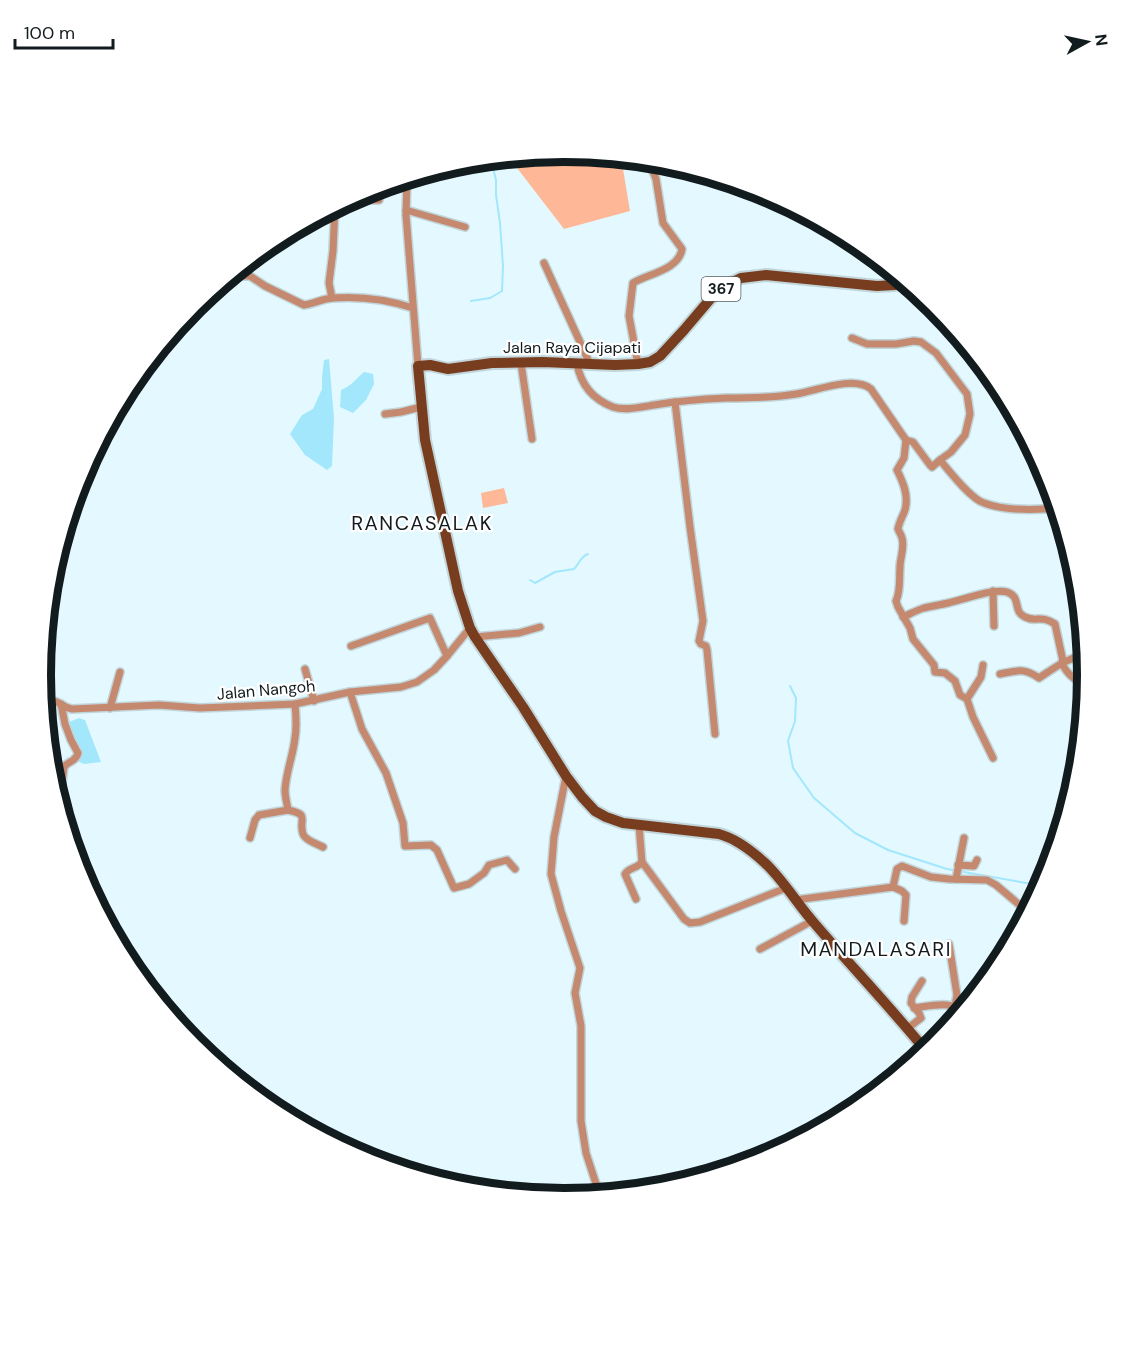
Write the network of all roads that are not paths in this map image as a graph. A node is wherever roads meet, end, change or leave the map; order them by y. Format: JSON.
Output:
{"nodes":[{"id":1,"x":652,"y":169,"type":"edge"},
{"id":2,"x":406,"y":187,"type":"edge"},
{"id":3,"x":371,"y":200,"type":"edge"},
{"id":4,"x":379,"y":200,"type":"dead end"},
{"id":5,"x":406,"y":210,"type":"junction"},
{"id":6,"x":335,"y":215,"type":"edge"},
{"id":7,"x":465,"y":226,"type":"dead end"},
{"id":8,"x":544,"y":263,"type":"dead end"},
{"id":9,"x":242,"y":276,"type":"edge"},
{"id":10,"x":897,"y":284,"type":"edge"},
{"id":11,"x":332,"y":298,"type":"junction"},
{"id":12,"x":413,"y":308,"type":"junction"},
{"id":13,"x":852,"y":338,"type":"dead end"},
{"id":14,"x":577,"y":363,"type":"junction"},
{"id":15,"x":590,"y":364,"type":"junction"},
{"id":16,"x":638,"y":364,"type":"junction"},
{"id":17,"x":418,"y":366,"type":"junction"},
{"id":18,"x":521,"y":367,"type":"junction"},
{"id":19,"x":675,"y":402,"type":"junction"},
{"id":20,"x":421,"y":407,"type":"junction"},
{"id":21,"x":385,"y":414,"type":"dead end"},
{"id":22,"x":532,"y":439,"type":"dead end"},
{"id":23,"x":906,"y":440,"type":"junction"},
{"id":24,"x":940,"y":460,"type":"junction"},
{"id":25,"x":1050,"y":509,"type":"edge"},
{"id":26,"x":993,"y":591,"type":"junction"},
{"id":27,"x":903,"y":617,"type":"junction"},
{"id":28,"x":994,"y":626,"type":"dead end"},
{"id":29,"x":540,"y":627,"type":"dead end"},
{"id":30,"x":472,"y":632,"type":"junction"},
{"id":31,"x":351,"y":646,"type":"dead end"},
{"id":32,"x":447,"y":656,"type":"junction"},
{"id":33,"x":1077,"y":656,"type":"edge"},
{"id":34,"x":1063,"y":662,"type":"junction"},
{"id":35,"x":983,"y":664,"type":"dead end"},
{"id":36,"x":305,"y":669,"type":"dead end"},
{"id":37,"x":120,"y":672,"type":"dead end"},
{"id":38,"x":1000,"y":674,"type":"dead end"},
{"id":39,"x":1078,"y":681,"type":"edge"},
{"id":40,"x":350,"y":692,"type":"junction"},
{"id":41,"x":967,"y":699,"type":"junction"},
{"id":42,"x":52,"y":701,"type":"edge"},
{"id":43,"x":314,"y":701,"type":"junction"},
{"id":44,"x":61,"y":704,"type":"junction"},
{"id":45,"x":295,"y":704,"type":"junction"},
{"id":46,"x":110,"y":708,"type":"junction"},
{"id":47,"x":715,"y":734,"type":"dead end"},
{"id":48,"x":993,"y":758,"type":"dead end"},
{"id":49,"x":566,"y":776,"type":"junction"},
{"id":50,"x":62,"y":781,"type":"edge"},
{"id":51,"x":288,"y":810,"type":"junction"},
{"id":52,"x":639,"y":825,"type":"junction"},
{"id":53,"x":250,"y":838,"type":"dead end"},
{"id":54,"x":964,"y":838,"type":"dead end"},
{"id":55,"x":323,"y":847,"type":"dead end"},
{"id":56,"x":977,"y":860,"type":"dead end"},
{"id":57,"x":642,"y":862,"type":"junction"},
{"id":58,"x":958,"y":866,"type":"junction"},
{"id":59,"x":515,"y":869,"type":"dead end"},
{"id":60,"x":956,"y":877,"type":"junction"},
{"id":61,"x":892,"y":887,"type":"junction"},
{"id":62,"x":786,"y":888,"type":"junction"},
{"id":63,"x":636,"y":899,"type":"dead end"},
{"id":64,"x":795,"y":900,"type":"junction"},
{"id":65,"x":1022,"y":907,"type":"edge"},
{"id":66,"x":812,"y":921,"type":"junction"},
{"id":67,"x":904,"y":921,"type":"dead end"},
{"id":68,"x":950,"y":944,"type":"dead end"},
{"id":69,"x":760,"y":949,"type":"dead end"},
{"id":70,"x":922,"y":981,"type":"dead end"},
{"id":71,"x":958,"y":1006,"type":"edge"},
{"id":72,"x":914,"y":1008,"type":"junction"},
{"id":73,"x":956,"y":1008,"type":"edge"},
{"id":74,"x":908,"y":1028,"type":"junction"},
{"id":75,"x":921,"y":1044,"type":"edge"},
{"id":76,"x":597,"y":1187,"type":"edge"}],
"edges":[{"from":1,"to":16,"type":"street"},
{"from":2,"to":5,"type":"street"},
{"from":3,"to":4,"type":"street"},
{"from":5,"to":7,"type":"street"},
{"from":5,"to":12,"type":"street"},
{"from":6,"to":11,"type":"street"},
{"from":8,"to":15,"type":"street"},
{"from":9,"to":11,"type":"street"},
{"from":10,"to":16,"type":"main road","name":"Jalan Raya Cijapati","number":"367"},
{"from":11,"to":12,"type":"street"},
{"from":12,"to":17,"type":"street"},
{"from":13,"to":24,"type":"street"},
{"from":14,"to":15,"type":"main road","name":"Jalan Raya Cijapati","number":"367"},
{"from":14,"to":18,"type":"main road","name":"Jalan Raya Cijapati","number":"367"},
{"from":14,"to":19,"type":"street"},
{"from":15,"to":16,"type":"main road","name":"Jalan Raya Cijapati","number":"367"},
{"from":17,"to":18,"type":"main road","name":"Jalan Raya Cijapati","number":"367"},
{"from":17,"to":20,"type":"main road"},
{"from":18,"to":22,"type":"street"},
{"from":19,"to":23,"type":"street"},
{"from":19,"to":47,"type":"street"},
{"from":20,"to":21,"type":"street"},
{"from":20,"to":30,"type":"main road"},
{"from":23,"to":24,"type":"street"},
{"from":23,"to":27,"type":"street"},
{"from":24,"to":25,"type":"street"},
{"from":26,"to":27,"type":"street"},
{"from":26,"to":28,"type":"street"},
{"from":26,"to":34,"type":"street"},
{"from":27,"to":41,"type":"street"},
{"from":29,"to":30,"type":"street"},
{"from":30,"to":32,"type":"street","name":"Jalan Nangoh"},
{"from":30,"to":49,"type":"main road"},
{"from":31,"to":32,"type":"street"},
{"from":32,"to":40,"type":"street","name":"Jalan Nangoh"},
{"from":33,"to":34,"type":"street"},
{"from":34,"to":38,"type":"street"},
{"from":34,"to":39,"type":"street"},
{"from":35,"to":41,"type":"street"},
{"from":36,"to":43,"type":"street"},
{"from":37,"to":46,"type":"street"},
{"from":40,"to":43,"type":"street","name":"Jalan Nangoh"},
{"from":40,"to":59,"type":"street"},
{"from":41,"to":48,"type":"street"},
{"from":42,"to":44,"type":"street","name":"Jalan Nangoh"},
{"from":43,"to":45,"type":"street","name":"Jalan Nangoh"},
{"from":44,"to":46,"type":"street","name":"Jalan Nangoh"},
{"from":44,"to":50,"type":"street"},
{"from":45,"to":46,"type":"street","name":"Jalan Nangoh"},
{"from":45,"to":51,"type":"street"},
{"from":49,"to":52,"type":"main road"},
{"from":49,"to":76,"type":"street"},
{"from":51,"to":53,"type":"street"},
{"from":51,"to":55,"type":"street"},
{"from":52,"to":57,"type":"street"},
{"from":52,"to":62,"type":"main road"},
{"from":54,"to":58,"type":"street"},
{"from":56,"to":58,"type":"street"},
{"from":57,"to":62,"type":"street"},
{"from":57,"to":63,"type":"street"},
{"from":58,"to":60,"type":"street"},
{"from":60,"to":61,"type":"street"},
{"from":60,"to":65,"type":"street"},
{"from":61,"to":64,"type":"street"},
{"from":61,"to":67,"type":"street"},
{"from":62,"to":64,"type":"main road"},
{"from":64,"to":66,"type":"main road"},
{"from":66,"to":69,"type":"street"},
{"from":66,"to":74,"type":"main road"},
{"from":68,"to":71,"type":"street"},
{"from":70,"to":72,"type":"street"},
{"from":72,"to":73,"type":"street"},
{"from":72,"to":74,"type":"street"},
{"from":74,"to":75,"type":"main road"}]}
